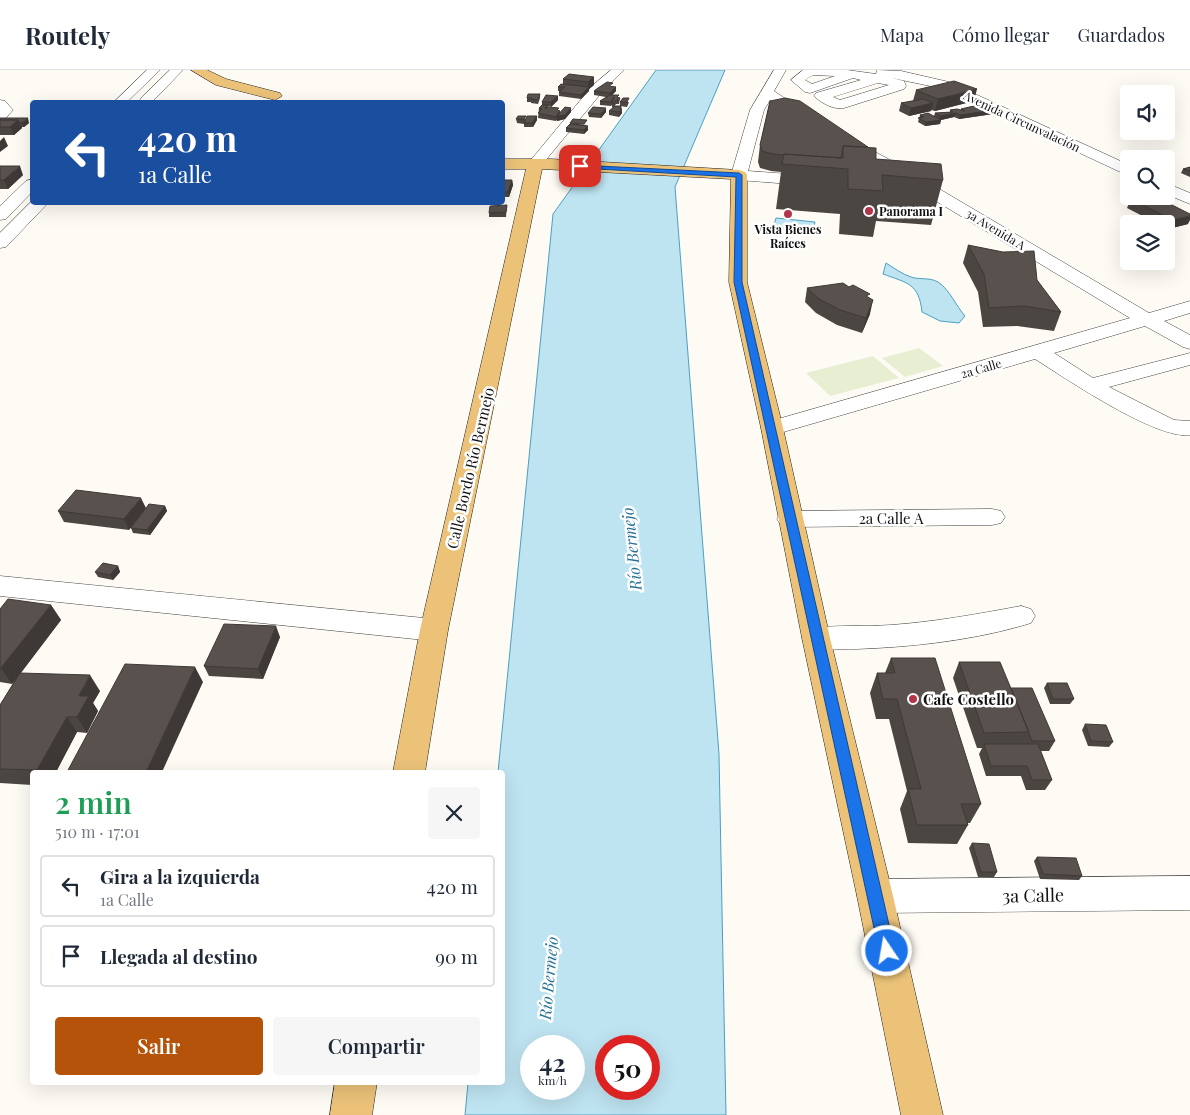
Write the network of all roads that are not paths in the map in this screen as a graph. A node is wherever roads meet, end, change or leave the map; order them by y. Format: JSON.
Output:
{"nodes":[{"id":1,"x":154,"y":70,"type":"edge"},
{"id":2,"x":177,"y":70,"type":"edge"},
{"id":3,"x":197,"y":70,"type":"edge"},
{"id":4,"x":221,"y":70,"type":"edge"},
{"id":5,"x":618,"y":70,"type":"edge"},
{"id":6,"x":780,"y":70,"type":"edge"},
{"id":7,"x":853,"y":72,"type":"edge"},
{"id":8,"x":877,"y":79,"type":"junction"},
{"id":9,"x":768,"y":92,"type":"junction"},
{"id":10,"x":815,"y":92,"type":"junction"},
{"id":11,"x":911,"y":95,"type":"dead end"},
{"id":12,"x":275,"y":96,"type":"junction"},
{"id":13,"x":122,"y":100,"type":"edge"},
{"id":14,"x":146,"y":100,"type":"edge"},
{"id":15,"x":286,"y":100,"type":"edge"},
{"id":16,"x":875,"y":108,"type":"dead end"},
{"id":17,"x":792,"y":109,"type":"junction"},
{"id":18,"x":757,"y":110,"type":"junction"},
{"id":19,"x":846,"y":116,"type":"junction"},
{"id":20,"x":827,"y":130,"type":"junction"},
{"id":21,"x":505,"y":164,"type":"edge"},
{"id":22,"x":535,"y":164,"type":"junction"},
{"id":23,"x":1120,"y":167,"type":"edge"},
{"id":24,"x":739,"y":175,"type":"junction"},
{"id":25,"x":834,"y":182,"type":"edge"},
{"id":26,"x":30,"y":186,"type":"edge"},
{"id":27,"x":892,"y":187,"type":"edge"},
{"id":28,"x":932,"y":190,"type":"junction"},
{"id":29,"x":1175,"y":192,"type":"edge"},
{"id":30,"x":1190,"y":199,"type":"edge"},
{"id":31,"x":38,"y":205,"type":"edge"},
{"id":32,"x":0,"y":214,"type":"edge"},
{"id":33,"x":0,"y":243,"type":"edge"},
{"id":34,"x":1190,"y":308,"type":"edge"},
{"id":35,"x":1146,"y":320,"type":"junction"},
{"id":36,"x":1190,"y":344,"type":"edge"},
{"id":37,"x":1037,"y":352,"type":"junction"},
{"id":38,"x":1190,"y":359,"type":"edge"},
{"id":39,"x":1090,"y":385,"type":"junction"},
{"id":40,"x":772,"y":428,"type":"junction"},
{"id":41,"x":1190,"y":428,"type":"edge"},
{"id":42,"x":992,"y":517,"type":"dead end"},
{"id":43,"x":790,"y":519,"type":"junction"},
{"id":44,"x":0,"y":586,"type":"edge"},
{"id":45,"x":1021,"y":616,"type":"dead end"},
{"id":46,"x":434,"y":630,"type":"junction"},
{"id":47,"x":816,"y":638,"type":"junction"},
{"id":48,"x":409,"y":770,"type":"edge"},
{"id":49,"x":1190,"y":893,"type":"edge"},
{"id":50,"x":875,"y":896,"type":"junction"},
{"id":51,"x":356,"y":1085,"type":"edge"},
{"id":52,"x":351,"y":1115,"type":"edge"},
{"id":53,"x":922,"y":1115,"type":"edge"}],
"edges":[{"from":1,"to":13,"type":"street"},
{"from":2,"to":14,"type":"street"},
{"from":3,"to":12,"type":"main road"},
{"from":4,"to":12,"type":"main road"},
{"from":5,"to":22,"type":"street"},
{"from":6,"to":9,"type":"street"},
{"from":7,"to":8,"type":"street"},
{"from":7,"to":10,"type":"street"},
{"from":7,"to":23,"type":"street","name":"Avenida Circunvalación"},
{"from":8,"to":10,"type":"street"},
{"from":8,"to":19,"type":"street"},
{"from":9,"to":17,"type":"street","name":"3a Avenida A"},
{"from":9,"to":18,"type":"street"},
{"from":10,"to":19,"type":"street"},
{"from":10,"to":19,"type":"street"},
{"from":11,"to":16,"type":"street"},
{"from":12,"to":15,"type":"main road"},
{"from":17,"to":18,"type":"street"},
{"from":17,"to":20,"type":"street","name":"3a Avenida A"},
{"from":18,"to":24,"type":"street"},
{"from":19,"to":20,"type":"street"},
{"from":20,"to":28,"type":"street","name":"3a Avenida A"},
{"from":21,"to":22,"type":"main road"},
{"from":22,"to":24,"type":"main road"},
{"from":22,"to":46,"type":"main road","name":"Calle Bordo Río Bermejo"},
{"from":24,"to":25,"type":"street"},
{"from":24,"to":40,"type":"main road"},
{"from":26,"to":32,"type":"street"},
{"from":27,"to":28,"type":"street"},
{"from":28,"to":35,"type":"street","name":"3a Avenida A"},
{"from":29,"to":30,"type":"street"},
{"from":31,"to":33,"type":"street"},
{"from":34,"to":35,"type":"street","name":"2a Calle"},
{"from":35,"to":36,"type":"street","name":"3a Avenida A"},
{"from":35,"to":37,"type":"street","name":"2a Calle"},
{"from":37,"to":39,"type":"street"},
{"from":37,"to":40,"type":"street","name":"2a Calle"},
{"from":38,"to":39,"type":"street"},
{"from":39,"to":41,"type":"street"},
{"from":40,"to":43,"type":"main road"},
{"from":42,"to":43,"type":"street","name":"2a Calle A"},
{"from":43,"to":47,"type":"main road"},
{"from":44,"to":46,"type":"street"},
{"from":45,"to":47,"type":"street"},
{"from":46,"to":48,"type":"main road","name":"Calle Bordo Río Bermejo"},
{"from":47,"to":50,"type":"main road"},
{"from":49,"to":50,"type":"street","name":"3a Calle"},
{"from":50,"to":53,"type":"main road"},
{"from":51,"to":52,"type":"main road"}]}
